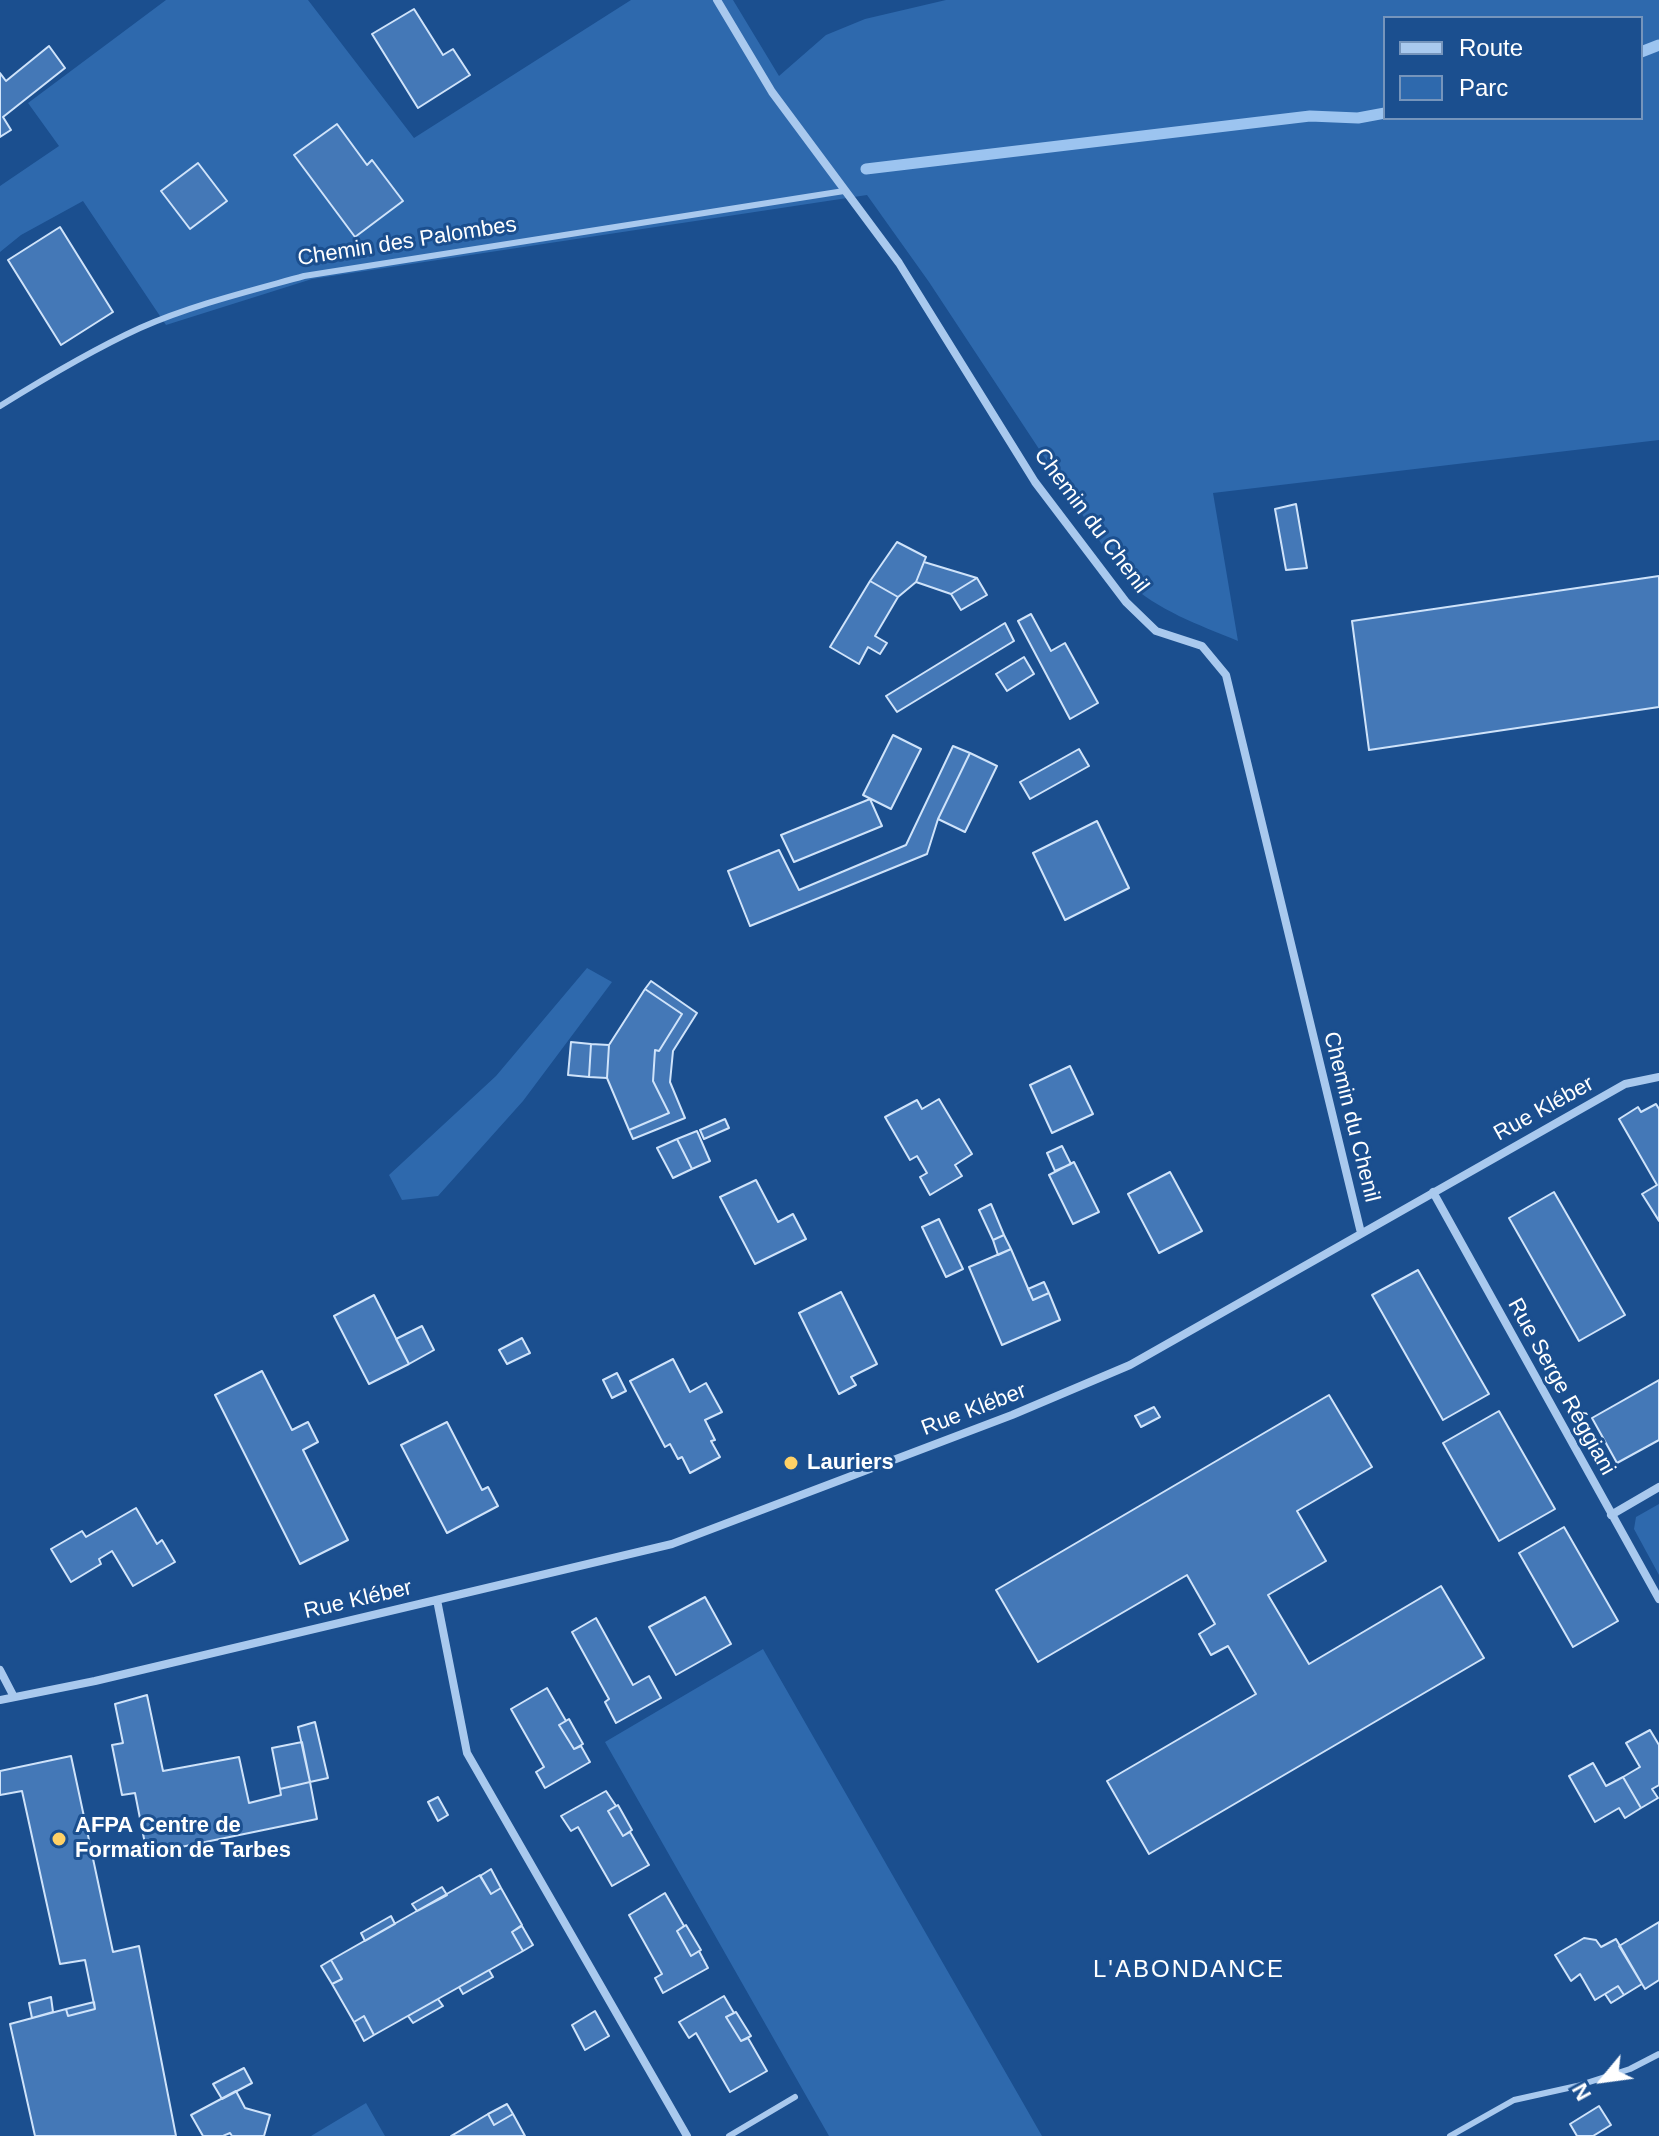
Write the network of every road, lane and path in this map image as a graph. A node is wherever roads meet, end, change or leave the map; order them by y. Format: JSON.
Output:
{"nodes":[{"id":1,"x":717,"y":0,"type":"edge"},
{"id":2,"x":844,"y":191,"type":"junction"},
{"id":3,"x":0,"y":406,"type":"edge"},
{"id":4,"x":1659,"y":1077,"type":"edge"},
{"id":5,"x":1433,"y":1192,"type":"junction"},
{"id":6,"x":1361,"y":1233,"type":"junction"},
{"id":7,"x":1659,"y":1487,"type":"edge"},
{"id":8,"x":1611,"y":1515,"type":"junction"},
{"id":9,"x":1659,"y":1599,"type":"edge"},
{"id":10,"x":437,"y":1600,"type":"junction"},
{"id":11,"x":0,"y":1670,"type":"edge"},
{"id":12,"x":14,"y":1697,"type":"junction"},
{"id":13,"x":0,"y":1700,"type":"edge"},
{"id":14,"x":1659,"y":2054,"type":"edge"},
{"id":15,"x":795,"y":2097,"type":"dead end"},
{"id":16,"x":687,"y":2136,"type":"edge"},
{"id":17,"x":729,"y":2136,"type":"edge"},
{"id":18,"x":1450,"y":2136,"type":"edge"}],
"edges":[{"from":1,"to":2,"type":"street","name":"Chemin du Chenil"},
{"from":2,"to":3,"type":"lane","name":"Chemin des Palombes"},
{"from":2,"to":6,"type":"street","name":"Chemin du Chenil"},
{"from":4,"to":5,"type":"street","name":"Rue Kléber"},
{"from":5,"to":6,"type":"street","name":"Rue Kléber"},
{"from":5,"to":8,"type":"street","name":"Rue Serge Réggiani"},
{"from":6,"to":10,"type":"street","name":"Rue Kléber"},
{"from":7,"to":8,"type":"street"},
{"from":8,"to":9,"type":"street","name":"Rue Serge Réggiani"},
{"from":10,"to":12,"type":"street","name":"Rue Kléber"},
{"from":10,"to":16,"type":"street"},
{"from":11,"to":12,"type":"street"},
{"from":12,"to":13,"type":"street","name":"Rue Kléber"},
{"from":14,"to":18,"type":"lane"},
{"from":15,"to":17,"type":"lane"}]}
